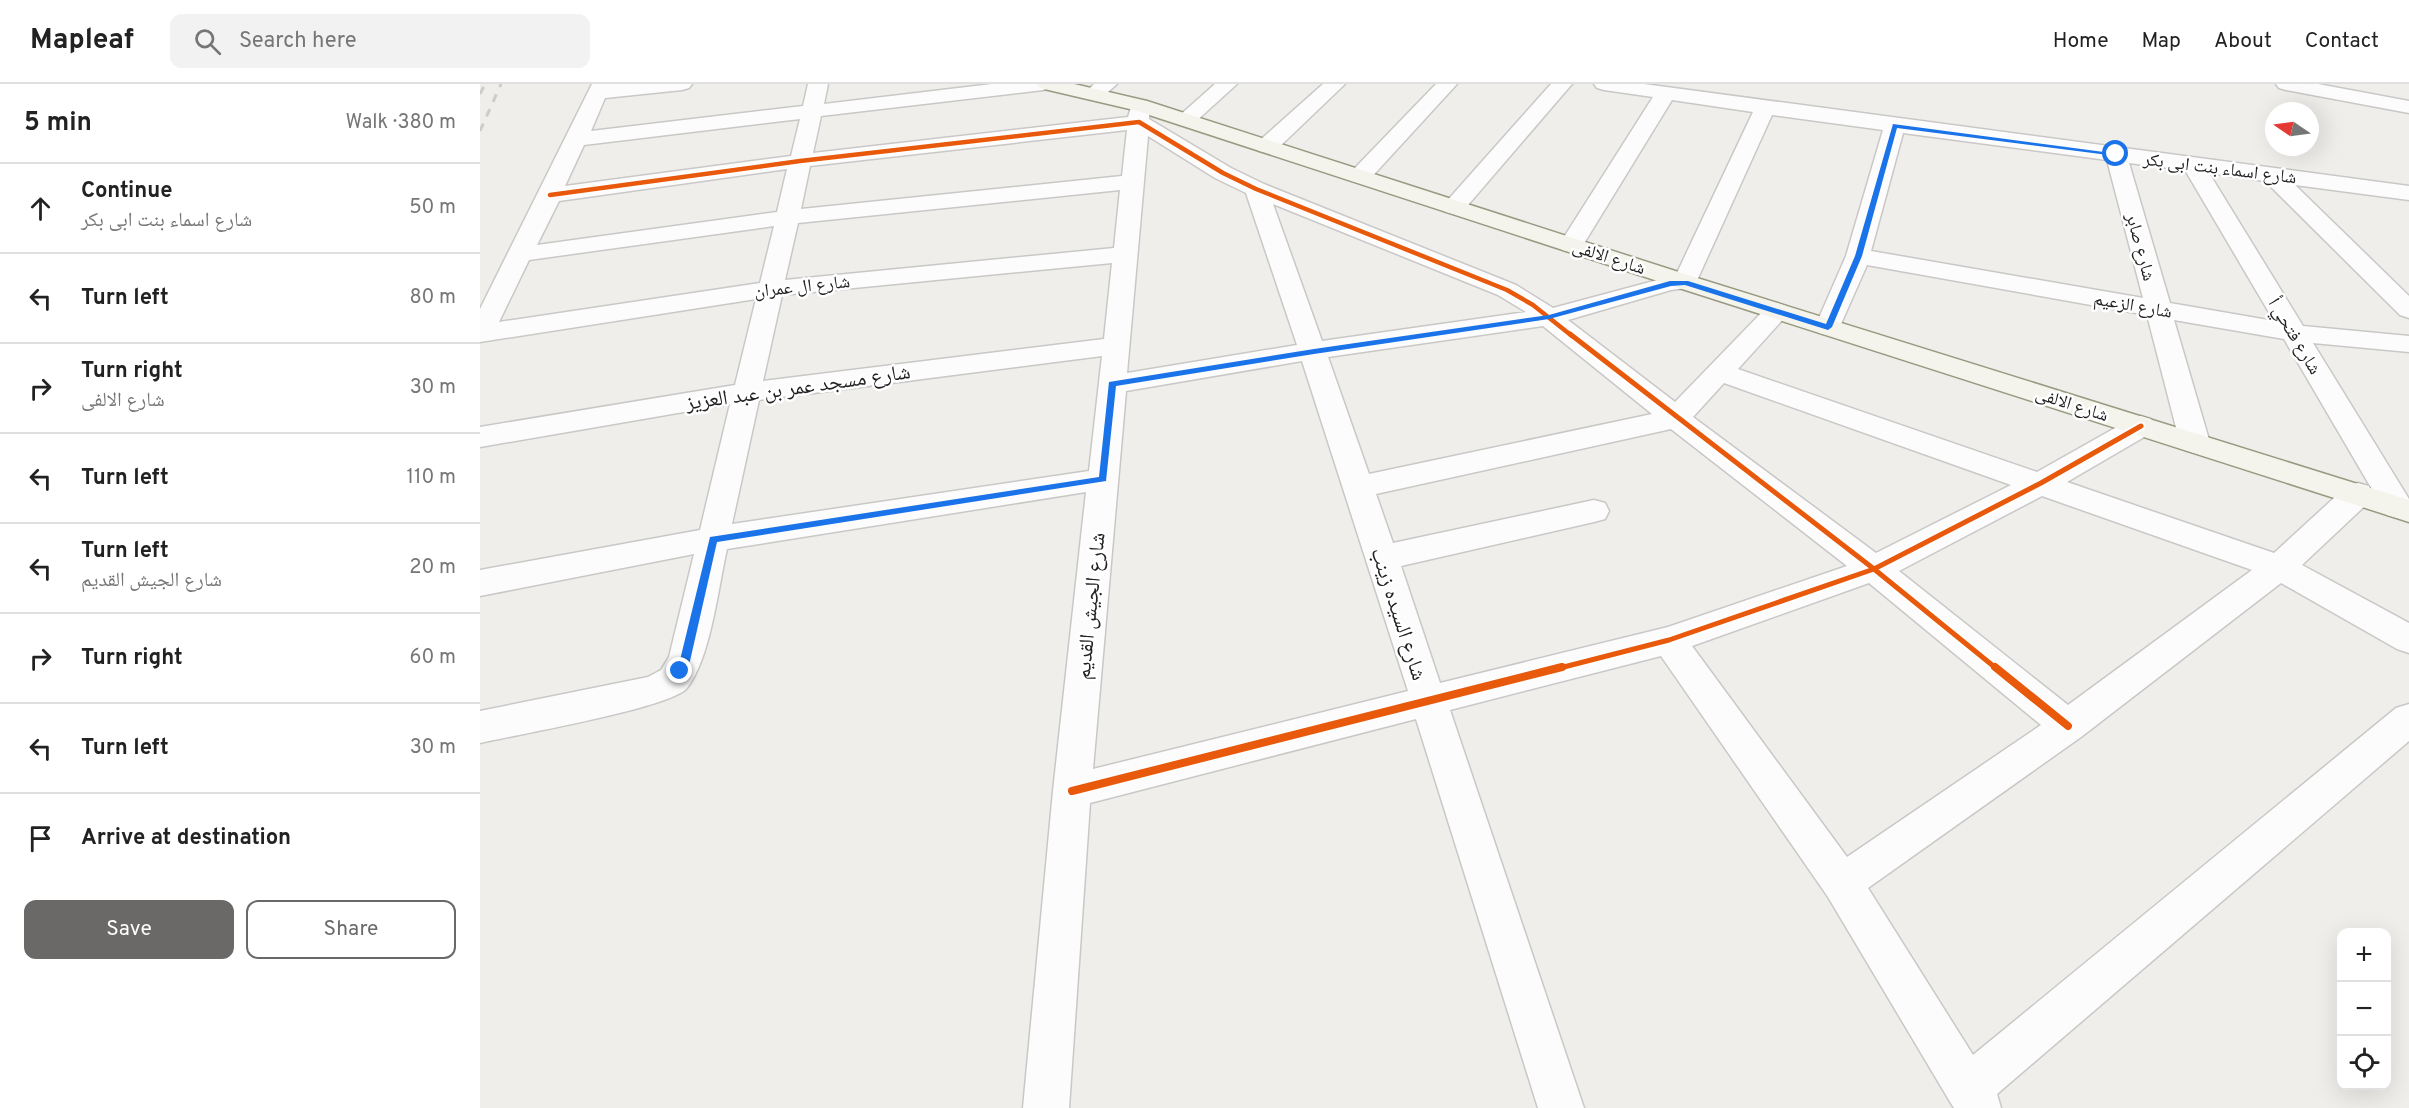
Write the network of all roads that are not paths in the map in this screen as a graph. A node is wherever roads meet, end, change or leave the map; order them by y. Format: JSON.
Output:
{"nodes":[{"id":1,"x":682,"y":84,"type":"edge"},
{"id":2,"x":1045,"y":84,"type":"edge"},
{"id":3,"x":1227,"y":84,"type":"edge"},
{"id":4,"x":1335,"y":84,"type":"edge"},
{"id":5,"x":1446,"y":84,"type":"edge"},
{"id":6,"x":1562,"y":84,"type":"edge"},
{"id":7,"x":1604,"y":84,"type":"edge"},
{"id":8,"x":2286,"y":84,"type":"edge"},
{"id":9,"x":2366,"y":84,"type":"edge"},
{"id":10,"x":600,"y":89,"type":"edge"},
{"id":11,"x":1101,"y":89,"type":"edge"},
{"id":12,"x":2409,"y":91,"type":"edge"},
{"id":13,"x":1666,"y":93,"type":"junction"},
{"id":14,"x":815,"y":97,"type":"edge"},
{"id":15,"x":2409,"y":107,"type":"edge"},
{"id":16,"x":1765,"y":108,"type":"junction"},
{"id":17,"x":1140,"y":113,"type":"junction"},
{"id":18,"x":1186,"y":120,"type":"junction"},
{"id":19,"x":1895,"y":125,"type":"junction"},
{"id":20,"x":577,"y":139,"type":"junction"},
{"id":21,"x":1267,"y":146,"type":"junction"},
{"id":22,"x":2116,"y":154,"type":"junction"},
{"id":23,"x":800,"y":161,"type":"junction"},
{"id":24,"x":2193,"y":165,"type":"junction"},
{"id":25,"x":2272,"y":175,"type":"junction"},
{"id":26,"x":1360,"y":176,"type":"junction"},
{"id":27,"x":1133,"y":182,"type":"junction"},
{"id":28,"x":1256,"y":189,"type":"junction"},
{"id":29,"x":2409,"y":193,"type":"edge"},
{"id":30,"x":550,"y":195,"type":"junction"},
{"id":31,"x":1454,"y":207,"type":"junction"},
{"id":32,"x":788,"y":217,"type":"junction"},
{"id":33,"x":1571,"y":245,"type":"junction"},
{"id":34,"x":521,"y":254,"type":"junction"},
{"id":35,"x":1126,"y":254,"type":"junction"},
{"id":36,"x":1858,"y":256,"type":"junction"},
{"id":37,"x":1685,"y":282,"type":"junction"},
{"id":38,"x":771,"y":289,"type":"junction"},
{"id":39,"x":2158,"y":309,"type":"junction"},
{"id":40,"x":2409,"y":310,"type":"edge"},
{"id":41,"x":1777,"y":311,"type":"junction"},
{"id":42,"x":1549,"y":317,"type":"junction"},
{"id":43,"x":1828,"y":327,"type":"junction"},
{"id":44,"x":2294,"y":333,"type":"junction"},
{"id":45,"x":480,"y":334,"type":"edge"},
{"id":46,"x":2409,"y":344,"type":"edge"},
{"id":47,"x":1116,"y":346,"type":"junction"},
{"id":48,"x":1314,"y":351,"type":"junction"},
{"id":49,"x":1719,"y":372,"type":"junction"},
{"id":50,"x":1112,"y":384,"type":"junction"},
{"id":51,"x":747,"y":392,"type":"junction"},
{"id":52,"x":1676,"y":418,"type":"junction"},
{"id":53,"x":2142,"y":426,"type":"junction"},
{"id":54,"x":480,"y":437,"type":"edge"},
{"id":55,"x":2194,"y":443,"type":"junction"},
{"id":56,"x":1103,"y":479,"type":"junction"},
{"id":57,"x":2041,"y":483,"type":"junction"},
{"id":58,"x":1359,"y":487,"type":"junction"},
{"id":59,"x":2358,"y":494,"type":"junction"},
{"id":60,"x":2403,"y":509,"type":"edge"},
{"id":61,"x":1593,"y":511,"type":"dead end"},
{"id":62,"x":713,"y":539,"type":"junction"},
{"id":63,"x":1381,"y":558,"type":"junction"},
{"id":64,"x":2279,"y":567,"type":"junction"},
{"id":65,"x":1874,"y":569,"type":"junction"},
{"id":66,"x":480,"y":583,"type":"edge"},
{"id":67,"x":2409,"y":639,"type":"edge"},
{"id":68,"x":1669,"y":640,"type":"junction"},
{"id":69,"x":1426,"y":700,"type":"junction"},
{"id":70,"x":2409,"y":719,"type":"edge"},
{"id":71,"x":2068,"y":726,"type":"junction"},
{"id":72,"x":480,"y":727,"type":"edge"},
{"id":73,"x":1072,"y":791,"type":"junction"},
{"id":74,"x":1842,"y":883,"type":"junction"},
{"id":75,"x":1974,"y":1098,"type":"edge"},
{"id":76,"x":1046,"y":1108,"type":"edge"},
{"id":77,"x":1560,"y":1108,"type":"edge"}],
"edges":[{"from":1,"to":10,"type":"street"},
{"from":2,"to":11,"type":"street","name":"شارع الالفى"},
{"from":2,"to":14,"type":"street"},
{"from":3,"to":18,"type":"street"},
{"from":4,"to":21,"type":"street"},
{"from":5,"to":26,"type":"street"},
{"from":6,"to":31,"type":"street"},
{"from":7,"to":13,"type":"street","name":"شارع اسماء بنت ابى بكر"},
{"from":8,"to":15,"type":"street"},
{"from":9,"to":12,"type":"street"},
{"from":10,"to":20,"type":"street"},
{"from":11,"to":17,"type":"street","name":"شارع الالفى"},
{"from":13,"to":16,"type":"street","name":"شارع اسماء بنت ابى بكر"},
{"from":13,"to":33,"type":"street"},
{"from":14,"to":20,"type":"street"},
{"from":14,"to":23,"type":"street"},
{"from":16,"to":19,"type":"street","name":"شارع اسماء بنت ابى بكر"},
{"from":16,"to":37,"type":"street"},
{"from":17,"to":18,"type":"street","name":"شارع الالفى"},
{"from":17,"to":23,"type":"street"},
{"from":17,"to":27,"type":"street","name":"شارع الجيش القديم"},
{"from":17,"to":28,"type":"street"},
{"from":18,"to":21,"type":"street","name":"شارع الالفى"},
{"from":19,"to":22,"type":"street","name":"شارع اسماء بنت ابى بكر"},
{"from":19,"to":36,"type":"street"},
{"from":20,"to":30,"type":"street"},
{"from":21,"to":26,"type":"street","name":"شارع الالفى"},
{"from":22,"to":24,"type":"street","name":"شارع اسماء بنت ابى بكر"},
{"from":22,"to":39,"type":"street","name":"شارع صابر"},
{"from":23,"to":30,"type":"street"},
{"from":23,"to":32,"type":"street"},
{"from":24,"to":25,"type":"street","name":"شارع اسماء بنت ابى بكر"},
{"from":24,"to":44,"type":"street","name":"شارع فتحي أ"},
{"from":25,"to":29,"type":"street","name":"شارع اسماء بنت ابى بكر"},
{"from":25,"to":40,"type":"street"},
{"from":26,"to":31,"type":"street","name":"شارع الالفى"},
{"from":27,"to":32,"type":"street"},
{"from":27,"to":35,"type":"street","name":"شارع الجيش القديم"},
{"from":28,"to":42,"type":"street"},
{"from":28,"to":48,"type":"street","name":"شارع السيده زينب"},
{"from":30,"to":34,"type":"street"},
{"from":31,"to":33,"type":"street","name":"شارع الالفى"},
{"from":32,"to":34,"type":"street"},
{"from":32,"to":38,"type":"street"},
{"from":33,"to":37,"type":"street","name":"شارع الالفى"},
{"from":34,"to":45,"type":"street"},
{"from":35,"to":38,"type":"street","name":"شارع ال عمران"},
{"from":35,"to":47,"type":"street","name":"شارع الجيش القديم"},
{"from":36,"to":39,"type":"street","name":"شارع الزعيم"},
{"from":36,"to":43,"type":"street"},
{"from":37,"to":41,"type":"street","name":"شارع الالفى"},
{"from":37,"to":42,"type":"street"},
{"from":38,"to":45,"type":"street","name":"شارع ال عمران"},
{"from":38,"to":51,"type":"street"},
{"from":39,"to":44,"type":"street","name":"شارع الزعيم"},
{"from":39,"to":55,"type":"street","name":"شارع صابر"},
{"from":41,"to":43,"type":"street","name":"شارع الالفى"},
{"from":41,"to":49,"type":"street"},
{"from":42,"to":48,"type":"street"},
{"from":42,"to":52,"type":"street"},
{"from":43,"to":53,"type":"street","name":"شارع الالفى"},
{"from":44,"to":46,"type":"street","name":"شارع الزعيم"},
{"from":44,"to":60,"type":"street","name":"شارع فتحي أ"},
{"from":47,"to":50,"type":"street","name":"شارع الجيش القديم"},
{"from":47,"to":51,"type":"street","name":"شارع مسجد عمر بن عبد العزيز"},
{"from":48,"to":50,"type":"street"},
{"from":48,"to":58,"type":"street","name":"شارع السيده زينب"},
{"from":49,"to":52,"type":"street"},
{"from":49,"to":57,"type":"street"},
{"from":50,"to":56,"type":"street","name":"شارع الجيش القديم"},
{"from":51,"to":54,"type":"street","name":"شارع مسجد عمر بن عبد العزيز"},
{"from":51,"to":62,"type":"street"},
{"from":52,"to":58,"type":"street"},
{"from":52,"to":65,"type":"street"},
{"from":53,"to":55,"type":"street","name":"شارع الالفى"},
{"from":53,"to":57,"type":"street"},
{"from":55,"to":59,"type":"street","name":"شارع الالفى"},
{"from":56,"to":62,"type":"street"},
{"from":56,"to":73,"type":"street","name":"شارع الجيش القديم"},
{"from":57,"to":64,"type":"street"},
{"from":57,"to":65,"type":"street"},
{"from":58,"to":63,"type":"street","name":"شارع السيده زينب"},
{"from":59,"to":60,"type":"street","name":"شارع الالفى"},
{"from":59,"to":64,"type":"street"},
{"from":61,"to":63,"type":"street"},
{"from":62,"to":66,"type":"street"},
{"from":62,"to":72,"type":"street"},
{"from":63,"to":69,"type":"street","name":"شارع السيده زينب"},
{"from":64,"to":67,"type":"street"},
{"from":64,"to":71,"type":"street"},
{"from":65,"to":68,"type":"street"},
{"from":65,"to":71,"type":"street"},
{"from":68,"to":69,"type":"street"},
{"from":68,"to":74,"type":"street"},
{"from":69,"to":73,"type":"street"},
{"from":69,"to":77,"type":"street","name":"شارع السيده زينب"},
{"from":70,"to":75,"type":"street"},
{"from":71,"to":74,"type":"street"},
{"from":73,"to":76,"type":"street","name":"شارع الجيش القديم"},
{"from":74,"to":75,"type":"street"}]}
